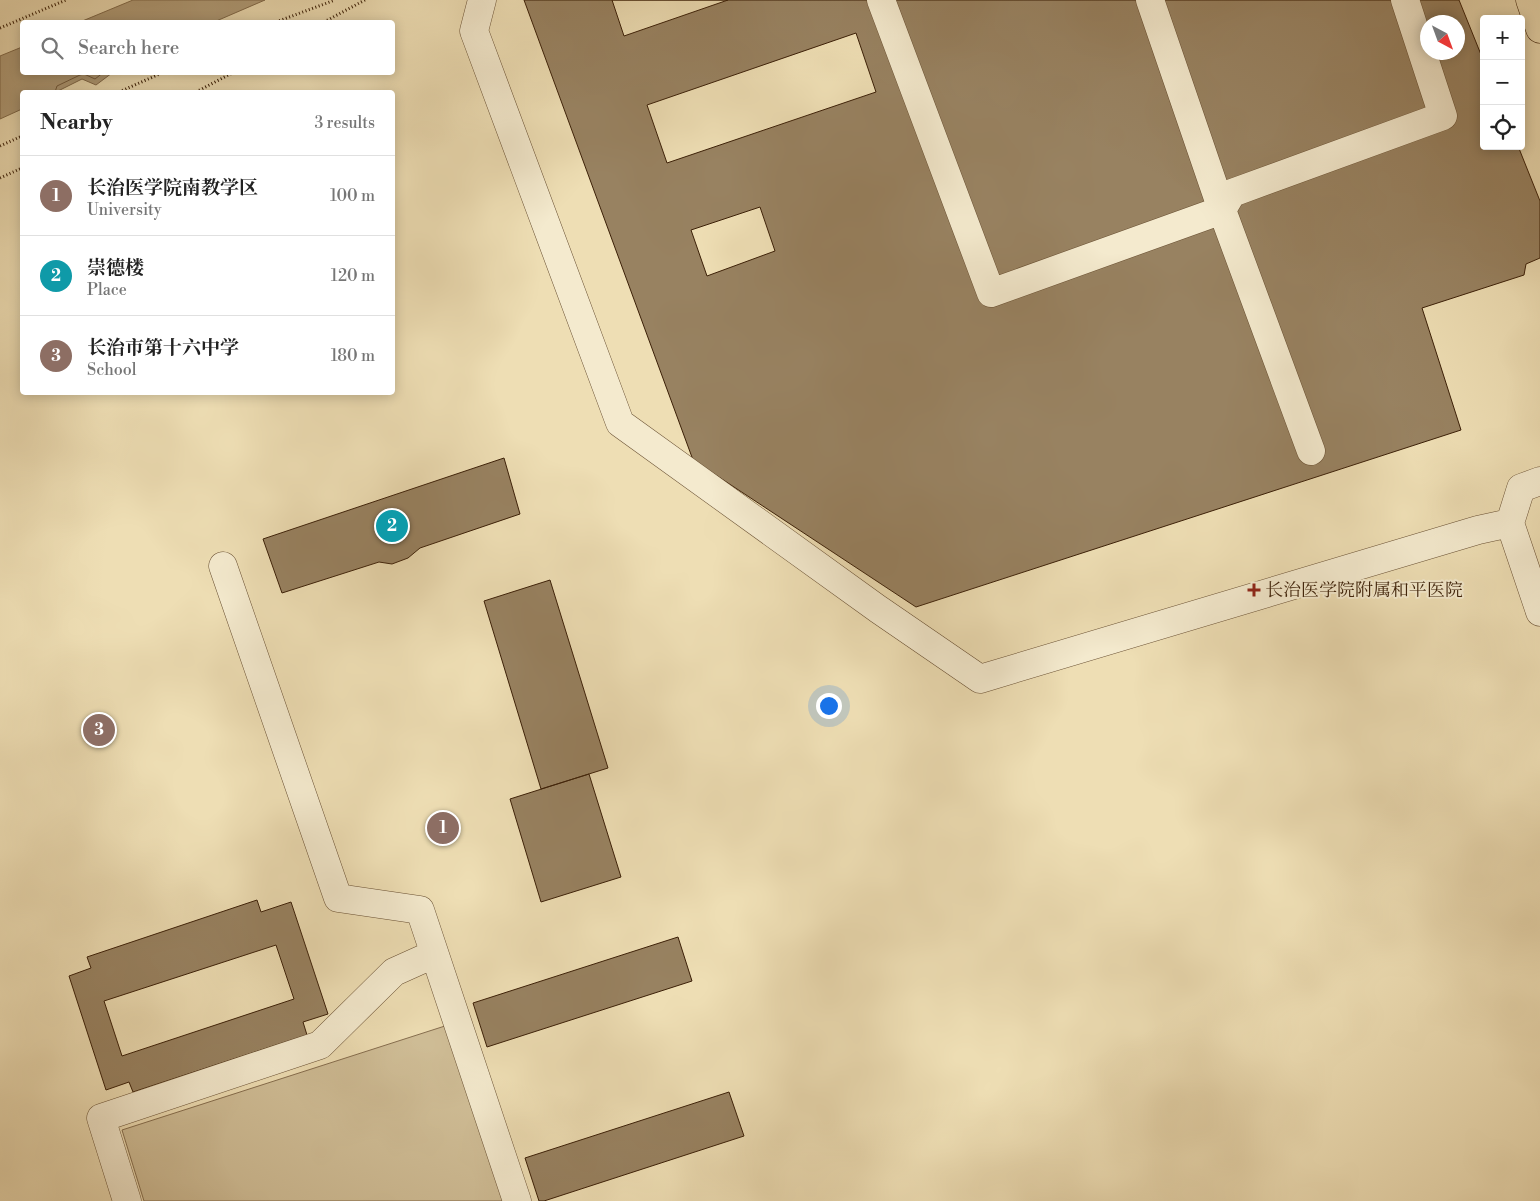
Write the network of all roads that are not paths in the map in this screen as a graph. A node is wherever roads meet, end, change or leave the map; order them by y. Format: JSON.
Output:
{"nodes":[{"id":1,"x":482,"y":0,"type":"edge"},
{"id":2,"x":880,"y":0,"type":"edge"},
{"id":3,"x":1150,"y":0,"type":"edge"},
{"id":4,"x":1405,"y":0,"type":"edge"},
{"id":5,"x":1530,"y":0,"type":"edge"},
{"id":6,"x":1540,"y":29,"type":"edge"},
{"id":7,"x":1222,"y":210,"type":"junction"},
{"id":8,"x":1312,"y":451,"type":"dead end"},
{"id":9,"x":1540,"y":482,"type":"edge"},
{"id":10,"x":1510,"y":523,"type":"junction"},
{"id":11,"x":223,"y":566,"type":"dead end"},
{"id":12,"x":1540,"y":612,"type":"edge"},
{"id":13,"x":434,"y":954,"type":"junction"},
{"id":14,"x":127,"y":1201,"type":"edge"},
{"id":15,"x":517,"y":1201,"type":"edge"}],
"edges":[{"from":1,"to":10,"type":"street"},
{"from":2,"to":7,"type":"street"},
{"from":3,"to":7,"type":"street"},
{"from":4,"to":7,"type":"street"},
{"from":5,"to":6,"type":"main road"},
{"from":7,"to":8,"type":"street"},
{"from":9,"to":10,"type":"street"},
{"from":10,"to":12,"type":"street"},
{"from":11,"to":13,"type":"street"},
{"from":13,"to":14,"type":"street"},
{"from":13,"to":15,"type":"street"}]}
